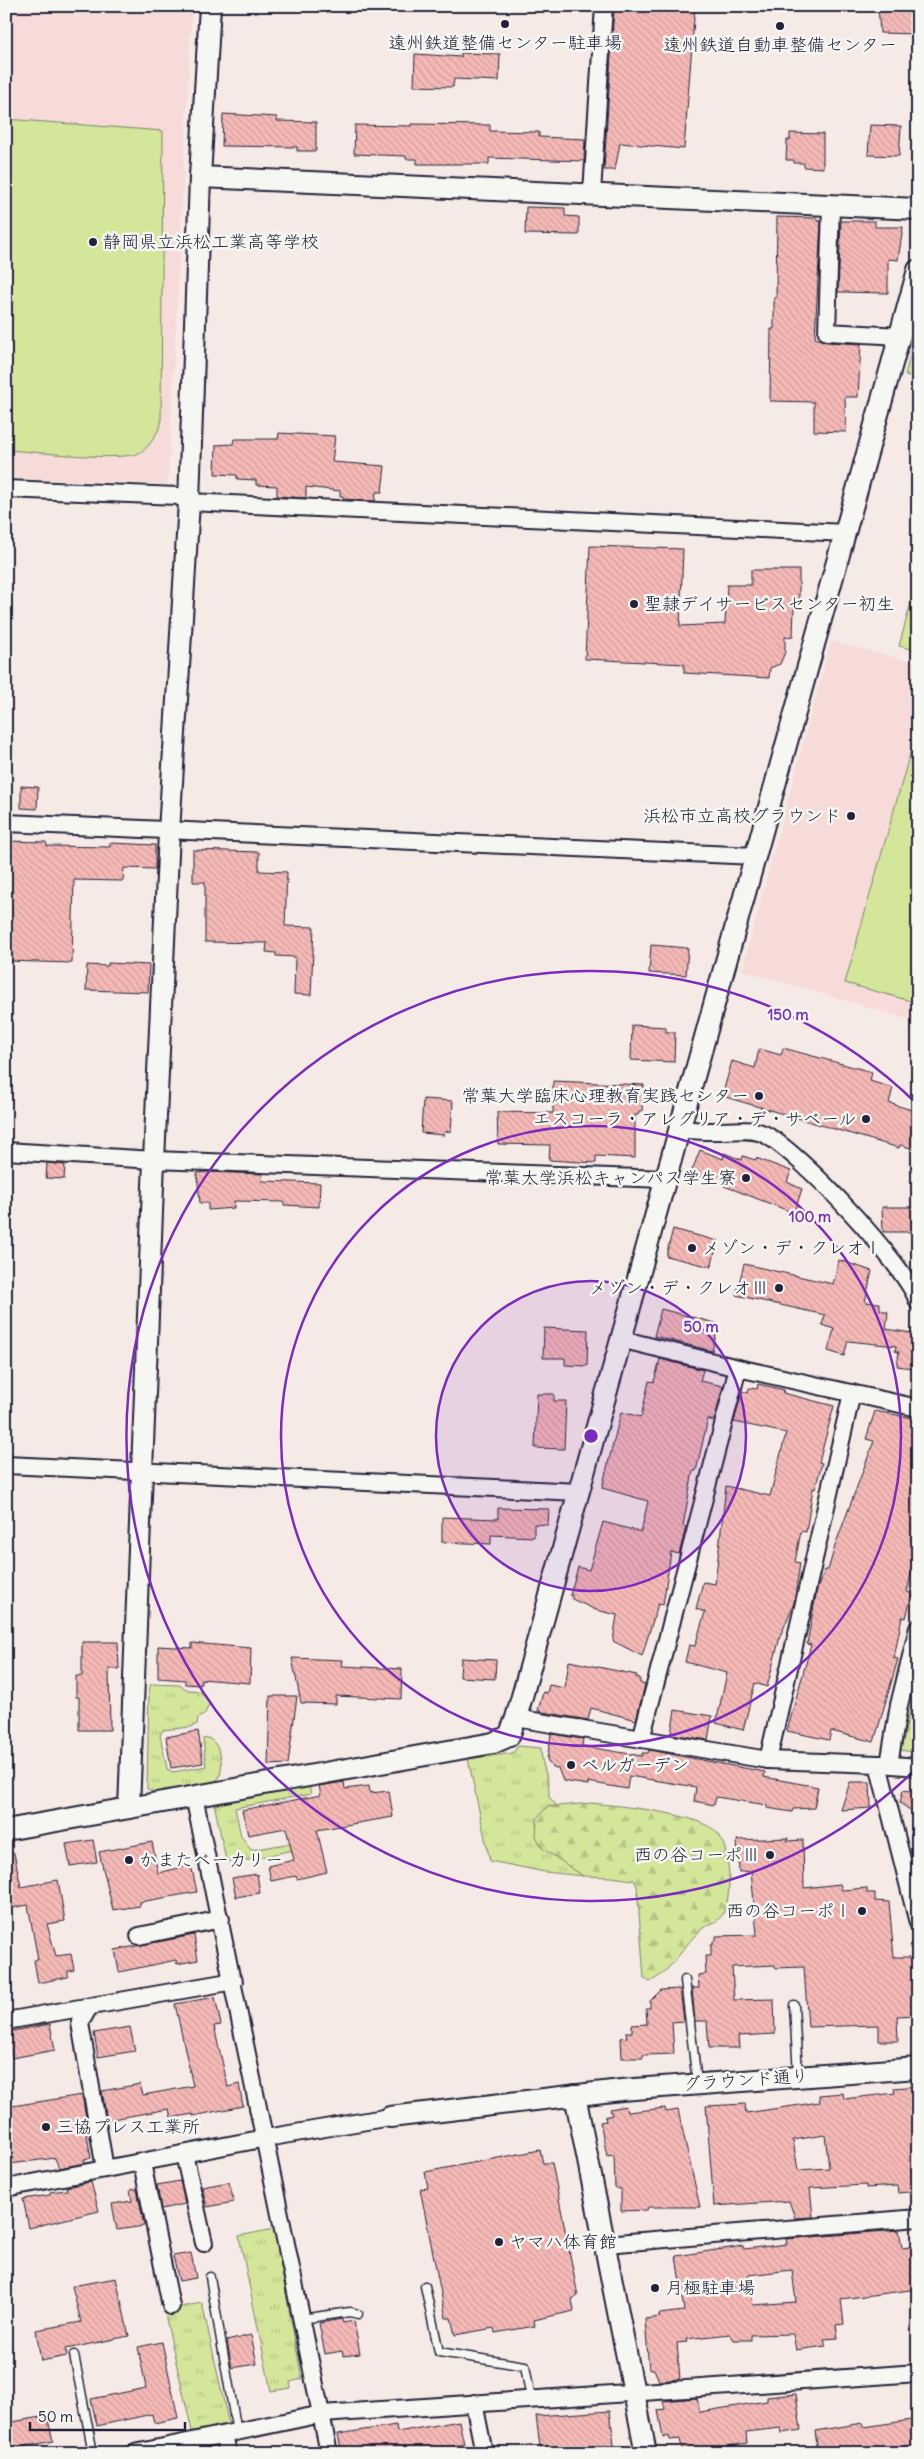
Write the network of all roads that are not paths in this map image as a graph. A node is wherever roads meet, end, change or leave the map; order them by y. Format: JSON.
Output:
{"nodes":[{"id":1,"x":210,"y":6,"type":"edge"},
{"id":2,"x":604,"y":6,"type":"edge"},
{"id":3,"x":200,"y":177,"type":"junction"},
{"id":4,"x":592,"y":193,"type":"junction"},
{"id":5,"x":830,"y":206,"type":"junction"},
{"id":6,"x":918,"y":209,"type":"edge"},
{"id":7,"x":918,"y":270,"type":"edge"},
{"id":8,"x":901,"y":336,"type":"junction"},
{"id":9,"x":6,"y":489,"type":"edge"},
{"id":10,"x":189,"y":502,"type":"junction"},
{"id":11,"x":846,"y":533,"type":"junction"},
{"id":12,"x":6,"y":823,"type":"edge"},
{"id":13,"x":169,"y":832,"type":"junction"},
{"id":14,"x":756,"y":856,"type":"junction"},
{"id":15,"x":680,"y":1129,"type":"junction"},
{"id":16,"x":6,"y":1151,"type":"edge"},
{"id":17,"x":154,"y":1160,"type":"junction"},
{"id":18,"x":665,"y":1179,"type":"junction"},
{"id":19,"x":917,"y":1291,"type":"edge"},
{"id":20,"x":620,"y":1339,"type":"junction"},
{"id":21,"x":738,"y":1368,"type":"junction"},
{"id":22,"x":852,"y":1393,"type":"junction"},
{"id":23,"x":918,"y":1408,"type":"edge"},
{"id":24,"x":6,"y":1465,"type":"edge"},
{"id":25,"x":142,"y":1471,"type":"junction"},
{"id":26,"x":579,"y":1492,"type":"junction"},
{"id":27,"x":918,"y":1628,"type":"edge"},
{"id":28,"x":516,"y":1718,"type":"junction"},
{"id":29,"x":641,"y":1739,"type":"junction"},
{"id":30,"x":768,"y":1760,"type":"junction"},
{"id":31,"x":883,"y":1764,"type":"junction"},
{"id":32,"x":918,"y":1767,"type":"edge"},
{"id":33,"x":194,"y":1796,"type":"junction"},
{"id":34,"x":129,"y":1808,"type":"junction"},
{"id":35,"x":6,"y":1830,"type":"edge"},
{"id":36,"x":917,"y":1915,"type":"edge"},
{"id":37,"x":221,"y":1920,"type":"junction"},
{"id":38,"x":139,"y":1936,"type":"dead end"},
{"id":39,"x":685,"y":1980,"type":"dead end"},
{"id":40,"x":234,"y":1981,"type":"junction"},
{"id":41,"x":794,"y":2005,"type":"dead end"},
{"id":42,"x":89,"y":2007,"type":"junction"},
{"id":43,"x":6,"y":2021,"type":"edge"},
{"id":44,"x":918,"y":2068,"type":"edge"},
{"id":45,"x":798,"y":2077,"type":"junction"},
{"id":46,"x":698,"y":2084,"type":"junction"},
{"id":47,"x":575,"y":2095,"type":"junction"},
{"id":48,"x":390,"y":2118,"type":"joint"},
{"id":49,"x":266,"y":2138,"type":"junction"},
{"id":50,"x":184,"y":2154,"type":"junction"},
{"id":51,"x":142,"y":2162,"type":"junction"},
{"id":52,"x":105,"y":2169,"type":"junction"},
{"id":53,"x":6,"y":2188,"type":"edge"},
{"id":54,"x":918,"y":2218,"type":"edge"},
{"id":55,"x":204,"y":2243,"type":"dead end"},
{"id":56,"x":606,"y":2244,"type":"junction"},
{"id":57,"x":210,"y":2277,"type":"dead end"},
{"id":58,"x":425,"y":2286,"type":"dead end"},
{"id":59,"x":171,"y":2306,"type":"dead end"},
{"id":60,"x":358,"y":2314,"type":"dead end"},
{"id":61,"x":301,"y":2319,"type":"junction"},
{"id":62,"x":74,"y":2355,"type":"dead end"},
{"id":63,"x":918,"y":2373,"type":"edge"},
{"id":64,"x":632,"y":2392,"type":"junction"},
{"id":65,"x":531,"y":2399,"type":"junction"},
{"id":66,"x":474,"y":2403,"type":"junction"},
{"id":67,"x":322,"y":2414,"type":"junction"},
{"id":68,"x":230,"y":2433,"type":"junction"},
{"id":69,"x":161,"y":2450,"type":"edge"},
{"id":70,"x":93,"y":2453,"type":"edge"},
{"id":71,"x":135,"y":2453,"type":"edge"},
{"id":72,"x":228,"y":2453,"type":"edge"},
{"id":73,"x":329,"y":2453,"type":"edge"},
{"id":74,"x":484,"y":2453,"type":"edge"},
{"id":75,"x":646,"y":2453,"type":"edge"}],
"edges":[{"from":1,"to":3,"type":"street"},
{"from":2,"to":4,"type":"street"},
{"from":3,"to":4,"type":"street"},
{"from":3,"to":10,"type":"street"},
{"from":4,"to":5,"type":"street"},
{"from":5,"to":6,"type":"street"},
{"from":5,"to":8,"type":"street"},
{"from":7,"to":8,"type":"street"},
{"from":8,"to":11,"type":"street"},
{"from":9,"to":10,"type":"street"},
{"from":10,"to":11,"type":"street"},
{"from":10,"to":13,"type":"street"},
{"from":11,"to":14,"type":"street"},
{"from":12,"to":13,"type":"street"},
{"from":13,"to":14,"type":"street"},
{"from":13,"to":17,"type":"street"},
{"from":14,"to":15,"type":"street"},
{"from":15,"to":18,"type":"street"},
{"from":15,"to":19,"type":"street"},
{"from":16,"to":17,"type":"street"},
{"from":17,"to":18,"type":"street"},
{"from":17,"to":25,"type":"street"},
{"from":18,"to":20,"type":"street"},
{"from":20,"to":21,"type":"street"},
{"from":20,"to":26,"type":"street"},
{"from":21,"to":22,"type":"street"},
{"from":21,"to":29,"type":"street"},
{"from":22,"to":23,"type":"street"},
{"from":22,"to":30,"type":"street"},
{"from":24,"to":25,"type":"street"},
{"from":25,"to":26,"type":"street"},
{"from":25,"to":34,"type":"street"},
{"from":26,"to":28,"type":"street"},
{"from":27,"to":31,"type":"street"},
{"from":28,"to":29,"type":"street"},
{"from":28,"to":33,"type":"street"},
{"from":29,"to":30,"type":"street"},
{"from":30,"to":31,"type":"street"},
{"from":31,"to":32,"type":"street"},
{"from":31,"to":36,"type":"street"},
{"from":33,"to":34,"type":"street"},
{"from":33,"to":37,"type":"street"},
{"from":34,"to":35,"type":"street"},
{"from":37,"to":38,"type":"street"},
{"from":37,"to":40,"type":"street"},
{"from":39,"to":46,"type":"lane"},
{"from":40,"to":42,"type":"street"},
{"from":40,"to":49,"type":"street"},
{"from":41,"to":45,"type":"lane"},
{"from":42,"to":43,"type":"street"},
{"from":42,"to":52,"type":"street"},
{"from":44,"to":45,"type":"street","name":"グラウンド通り"},
{"from":45,"to":46,"type":"street","name":"グラウンド通り"},
{"from":46,"to":47,"type":"street","name":"グラウンド通り"},
{"from":47,"to":48,"type":"street","name":"グラウンド通り"},
{"from":47,"to":56,"type":"street"},
{"from":48,"to":49,"type":"street"},
{"from":49,"to":50,"type":"street"},
{"from":49,"to":61,"type":"street"},
{"from":50,"to":51,"type":"street"},
{"from":50,"to":55,"type":"street"},
{"from":51,"to":52,"type":"street"},
{"from":51,"to":59,"type":"street"},
{"from":52,"to":53,"type":"street"},
{"from":54,"to":56,"type":"street"},
{"from":56,"to":64,"type":"street"},
{"from":57,"to":68,"type":"lane"},
{"from":58,"to":65,"type":"lane"},
{"from":60,"to":61,"type":"lane"},
{"from":61,"to":67,"type":"street"},
{"from":62,"to":70,"type":"lane"},
{"from":63,"to":64,"type":"street"},
{"from":64,"to":65,"type":"street"},
{"from":64,"to":75,"type":"street"},
{"from":65,"to":66,"type":"street"},
{"from":66,"to":67,"type":"street"},
{"from":66,"to":74,"type":"street"},
{"from":67,"to":68,"type":"street"},
{"from":67,"to":73,"type":"street"},
{"from":68,"to":69,"type":"street"},
{"from":68,"to":72,"type":"street"},
{"from":69,"to":71,"type":"street"}]}
